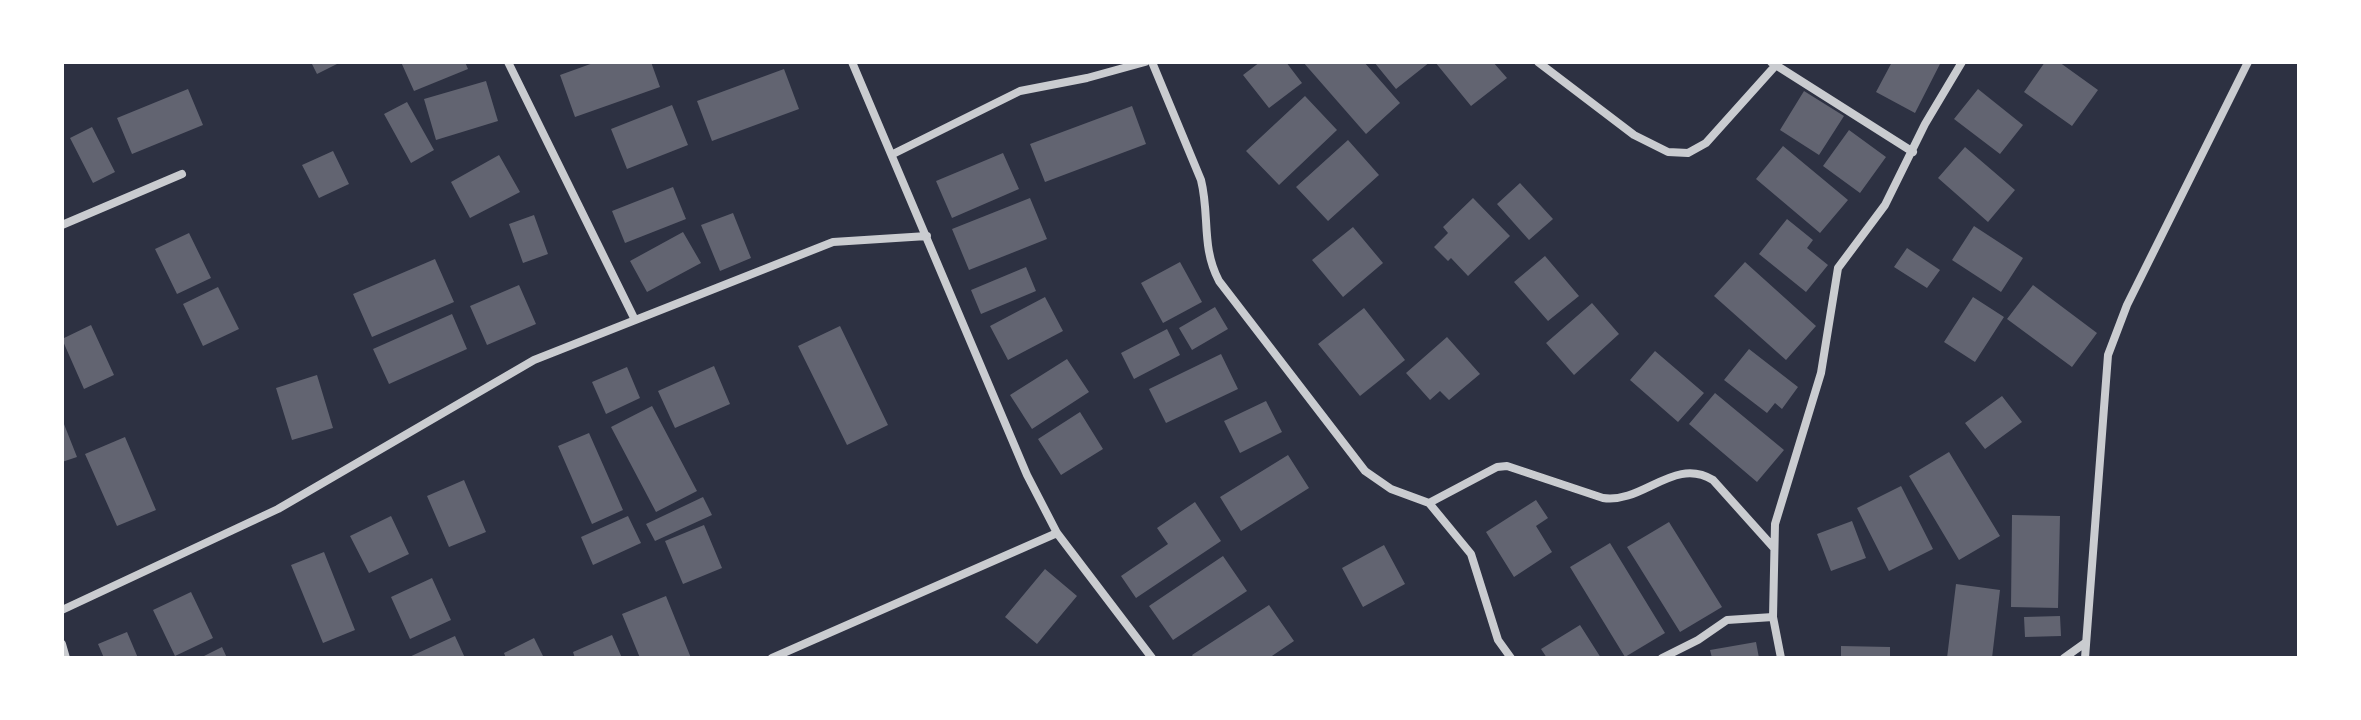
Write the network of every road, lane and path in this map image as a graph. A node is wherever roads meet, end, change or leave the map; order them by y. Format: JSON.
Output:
{"nodes":[{"id":1,"x":508,"y":62,"type":"edge"},
{"id":2,"x":852,"y":62,"type":"edge"},
{"id":3,"x":1145,"y":62,"type":"edge"},
{"id":4,"x":1152,"y":62,"type":"edge"},
{"id":5,"x":1538,"y":62,"type":"edge"},
{"id":6,"x":1962,"y":62,"type":"edge"},
{"id":7,"x":2248,"y":62,"type":"edge"},
{"id":8,"x":1774,"y":63,"type":"edge"},
{"id":9,"x":1913,"y":152,"type":"junction"},
{"id":10,"x":893,"y":154,"type":"junction"},
{"id":11,"x":182,"y":174,"type":"dead end"},
{"id":12,"x":62,"y":225,"type":"edge"},
{"id":13,"x":927,"y":236,"type":"junction"},
{"id":14,"x":635,"y":320,"type":"junction"},
{"id":15,"x":1429,"y":503,"type":"junction"},
{"id":16,"x":1057,"y":533,"type":"junction"},
{"id":17,"x":1774,"y":548,"type":"junction"},
{"id":18,"x":62,"y":610,"type":"edge"},
{"id":19,"x":1773,"y":617,"type":"junction"},
{"id":20,"x":2085,"y":643,"type":"junction"},
{"id":21,"x":62,"y":644,"type":"edge"},
{"id":22,"x":1141,"y":654,"type":"edge"},
{"id":23,"x":66,"y":658,"type":"edge"},
{"id":24,"x":772,"y":658,"type":"edge"},
{"id":25,"x":1152,"y":658,"type":"edge"},
{"id":26,"x":1511,"y":658,"type":"edge"},
{"id":27,"x":1662,"y":658,"type":"edge"},
{"id":28,"x":1781,"y":658,"type":"edge"},
{"id":29,"x":2064,"y":658,"type":"edge"},
{"id":30,"x":2085,"y":658,"type":"edge"}],
"edges":[{"from":1,"to":14,"type":"street"},
{"from":2,"to":10,"type":"street"},
{"from":3,"to":10,"type":"street"},
{"from":4,"to":15,"type":"street"},
{"from":5,"to":8,"type":"street"},
{"from":6,"to":9,"type":"street"},
{"from":7,"to":20,"type":"street"},
{"from":8,"to":9,"type":"street"},
{"from":9,"to":17,"type":"street"},
{"from":10,"to":13,"type":"street"},
{"from":11,"to":12,"type":"street"},
{"from":13,"to":14,"type":"street"},
{"from":13,"to":16,"type":"street"},
{"from":14,"to":18,"type":"street"},
{"from":15,"to":17,"type":"street"},
{"from":15,"to":26,"type":"street"},
{"from":16,"to":22,"type":"street"},
{"from":16,"to":24,"type":"street"},
{"from":17,"to":19,"type":"street"},
{"from":19,"to":27,"type":"street"},
{"from":19,"to":28,"type":"street"},
{"from":20,"to":29,"type":"street"},
{"from":20,"to":30,"type":"street"},
{"from":21,"to":23,"type":"street"},
{"from":22,"to":25,"type":"street"}]}
